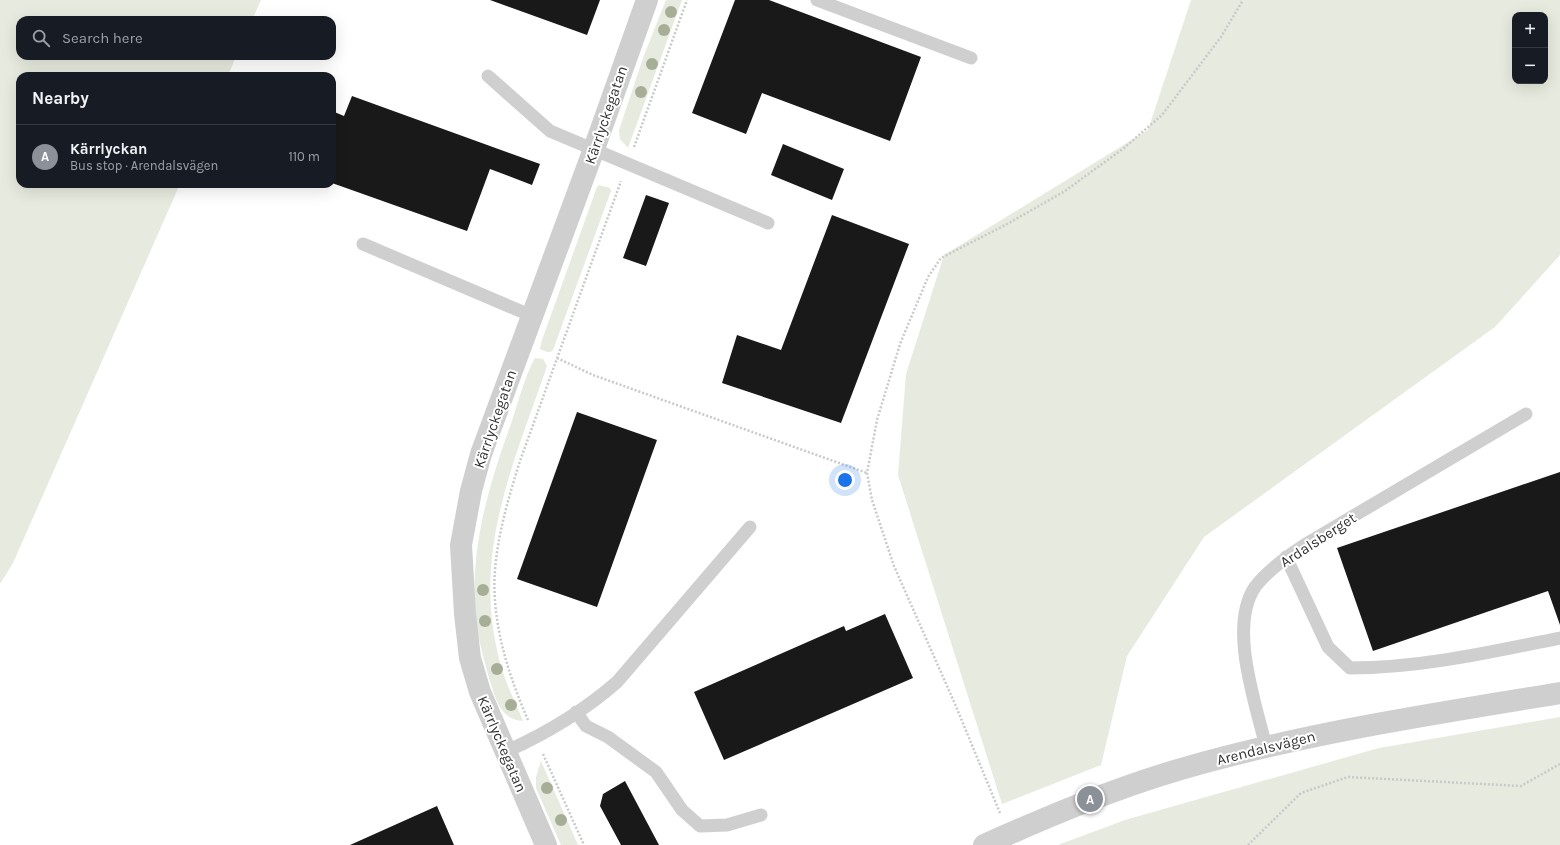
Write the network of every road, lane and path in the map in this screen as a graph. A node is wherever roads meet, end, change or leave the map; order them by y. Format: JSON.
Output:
{"nodes":[{"id":1,"x":646,"y":0,"type":"edge"},
{"id":2,"x":687,"y":0,"type":"edge"},
{"id":3,"x":817,"y":0,"type":"edge"},
{"id":4,"x":1243,"y":0,"type":"edge"},
{"id":5,"x":971,"y":58,"type":"dead end"},
{"id":6,"x":488,"y":76,"type":"dead end"},
{"id":7,"x":594,"y":149,"type":"junction"},
{"id":8,"x":628,"y":164,"type":"junction"},
{"id":9,"x":768,"y":223,"type":"dead end"},
{"id":10,"x":363,"y":244,"type":"dead end"},
{"id":11,"x":532,"y":316,"type":"junction"},
{"id":12,"x":557,"y":358,"type":"junction"},
{"id":13,"x":1526,"y":414,"type":"dead end"},
{"id":14,"x":867,"y":473,"type":"junction"},
{"id":15,"x":750,"y":527,"type":"dead end"},
{"id":16,"x":1286,"y":557,"type":"junction"},
{"id":17,"x":1560,"y":638,"type":"edge"},
{"id":18,"x":1560,"y":693,"type":"edge"},
{"id":19,"x":576,"y":712,"type":"junction"},
{"id":20,"x":536,"y":738,"type":"junction"},
{"id":21,"x":1266,"y":747,"type":"junction"},
{"id":22,"x":505,"y":752,"type":"junction"},
{"id":23,"x":1560,"y":764,"type":"edge"},
{"id":24,"x":761,"y":815,"type":"dead end"},
{"id":25,"x":1009,"y":834,"type":"junction"},
{"id":26,"x":546,"y":845,"type":"edge"},
{"id":27,"x":584,"y":845,"type":"edge"},
{"id":28,"x":984,"y":845,"type":"edge"},
{"id":29,"x":1248,"y":845,"type":"edge"}],
"edges":[{"from":1,"to":7,"type":"street","name":"Kärrlyckegatan"},
{"from":2,"to":8,"type":"path"},
{"from":3,"to":5,"type":"lane"},
{"from":4,"to":14,"type":"path"},
{"from":6,"to":7,"type":"lane"},
{"from":7,"to":8,"type":"lane"},
{"from":7,"to":11,"type":"street","name":"Kärrlyckegatan"},
{"from":8,"to":9,"type":"lane"},
{"from":8,"to":12,"type":"path"},
{"from":10,"to":11,"type":"lane"},
{"from":11,"to":22,"type":"street","name":"Kärrlyckegatan"},
{"from":12,"to":14,"type":"path"},
{"from":12,"to":20,"type":"path"},
{"from":13,"to":16,"type":"lane","name":"Ardalsberget"},
{"from":14,"to":25,"type":"path"},
{"from":15,"to":19,"type":"lane"},
{"from":16,"to":17,"type":"lane"},
{"from":16,"to":21,"type":"lane","name":"Ardalsberget"},
{"from":18,"to":21,"type":"street","name":"Arendalsvägen"},
{"from":19,"to":20,"type":"lane"},
{"from":19,"to":24,"type":"lane"},
{"from":20,"to":22,"type":"lane"},
{"from":20,"to":27,"type":"path"},
{"from":21,"to":25,"type":"street","name":"Arendalsvägen"},
{"from":22,"to":26,"type":"street","name":"Kärrlyckegatan"},
{"from":23,"to":29,"type":"path"},
{"from":25,"to":28,"type":"street","name":"Arendalsvägen"}]}
